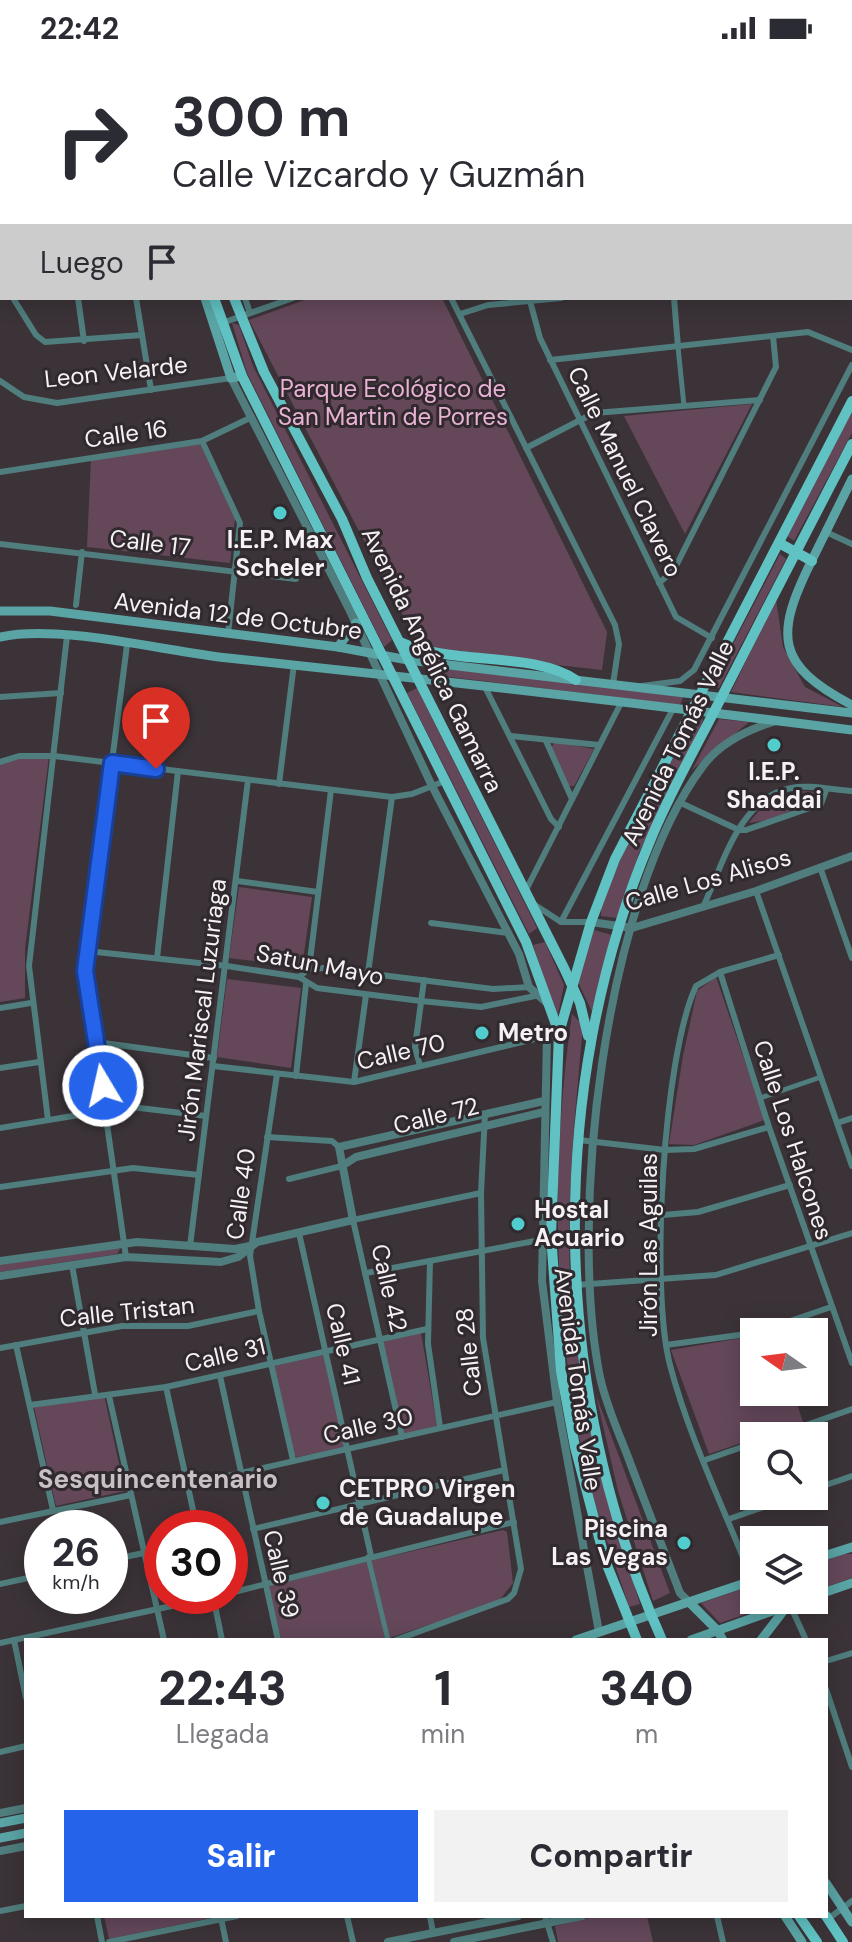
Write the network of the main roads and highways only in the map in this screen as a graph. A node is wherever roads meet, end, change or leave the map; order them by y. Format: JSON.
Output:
{"nodes":[{"id":1,"x":206,"y":300,"type":"edge"},
{"id":2,"x":215,"y":300,"type":"edge"},
{"id":3,"x":235,"y":300,"type":"edge"},
{"id":4,"x":237,"y":377,"type":"junction"},
{"id":5,"x":852,"y":401,"type":"edge"},
{"id":6,"x":850,"y":451,"type":"edge"},
{"id":7,"x":852,"y":479,"type":"edge"},
{"id":8,"x":779,"y":543,"type":"junction"},
{"id":9,"x":796,"y":552,"type":"junction"},
{"id":10,"x":812,"y":561,"type":"junction"},
{"id":11,"x":0,"y":611,"type":"edge"},
{"id":12,"x":356,"y":623,"type":"road end"},
{"id":13,"x":0,"y":637,"type":"edge"},
{"id":14,"x":399,"y":642,"type":"junction"},
{"id":15,"x":338,"y":647,"type":"junction"},
{"id":16,"x":385,"y":656,"type":"junction"},
{"id":17,"x":408,"y":660,"type":"junction"},
{"id":18,"x":395,"y":675,"type":"junction"},
{"id":19,"x":417,"y":677,"type":"junction"},
{"id":20,"x":576,"y":680,"type":"junction"},
{"id":21,"x":702,"y":694,"type":"junction"},
{"id":22,"x":721,"y":697,"type":"junction"},
{"id":23,"x":780,"y":704,"type":"junction"},
{"id":24,"x":852,"y":705,"type":"edge"},
{"id":25,"x":694,"y":710,"type":"junction"},
{"id":26,"x":714,"y":712,"type":"junction"},
{"id":27,"x":852,"y":713,"type":"edge"},
{"id":28,"x":778,"y":720,"type":"junction"},
{"id":29,"x":852,"y":730,"type":"edge"},
{"id":30,"x":572,"y":987,"type":"junction"},
{"id":31,"x":559,"y":1033,"type":"junction"},
{"id":32,"x":590,"y":1042,"type":"junction"},
{"id":33,"x":852,"y":1547,"type":"edge"},
{"id":34,"x":828,"y":1555,"type":"edge"},
{"id":35,"x":852,"y":1583,"type":"edge"},
{"id":36,"x":740,"y":1584,"type":"edge"},
{"id":37,"x":828,"y":1591,"type":"edge"},
{"id":38,"x":689,"y":1602,"type":"junction"},
{"id":39,"x":763,"y":1614,"type":"edge"},
{"id":40,"x":782,"y":1614,"type":"edge"},
{"id":41,"x":651,"y":1615,"type":"junction"},
{"id":42,"x":630,"y":1622,"type":"junction"},
{"id":43,"x":717,"y":1630,"type":"junction"},
{"id":44,"x":601,"y":1636,"type":"edge"},
{"id":45,"x":636,"y":1638,"type":"edge"},
{"id":46,"x":661,"y":1638,"type":"edge"},
{"id":47,"x":696,"y":1638,"type":"edge"},
{"id":48,"x":722,"y":1638,"type":"edge"},
{"id":49,"x":763,"y":1638,"type":"edge"},
{"id":50,"x":24,"y":1818,"type":"edge"},
{"id":51,"x":0,"y":1823,"type":"edge"},
{"id":52,"x":24,"y":1833,"type":"edge"},
{"id":53,"x":0,"y":1838,"type":"edge"},
{"id":54,"x":828,"y":1886,"type":"edge"},
{"id":55,"x":786,"y":1918,"type":"edge"},
{"id":56,"x":800,"y":1918,"type":"edge"},
{"id":57,"x":828,"y":1918,"type":"edge"},
{"id":58,"x":852,"y":1922,"type":"edge"},
{"id":59,"x":802,"y":1942,"type":"edge"},
{"id":60,"x":817,"y":1942,"type":"edge"},
{"id":61,"x":843,"y":1942,"type":"edge"}],
"edges":[{"from":1,"to":4,"type":"main road","name":"Avenida Angélica Gamarra"},
{"from":2,"to":4,"type":"main road","name":"Avenida Angélica Gamarra"},
{"from":3,"to":14,"type":"main road","name":"Avenida Angélica Gamarra"},
{"from":4,"to":16,"type":"main road","name":"Avenida Angélica Gamarra"},
{"from":5,"to":8,"type":"main road","name":"Avenida Tomás Valle"},
{"from":6,"to":9,"type":"main road","name":"Avenida Tomás Valle"},
{"from":7,"to":10,"type":"main road"},
{"from":8,"to":9,"type":"main road"},
{"from":8,"to":21,"type":"main road","name":"Avenida Tomás Valle"},
{"from":9,"to":10,"type":"main road"},
{"from":9,"to":22,"type":"main road","name":"Avenida Tomás Valle"},
{"from":10,"to":24,"type":"main road"},
{"from":11,"to":15,"type":"main road","name":"Avenida 12 de Octubre"},
{"from":12,"to":15,"type":"main road"},
{"from":13,"to":18,"type":"main road","name":"Avenida 12 de Octubre"},
{"from":14,"to":17,"type":"main road","name":"Avenida Angélica Gamarra"},
{"from":14,"to":20,"type":"main road"},
{"from":15,"to":16,"type":"main road","name":"Avenida 12 de Octubre"},
{"from":16,"to":17,"type":"main road","name":"Avenida 12 de Octubre"},
{"from":16,"to":18,"type":"main road","name":"Avenida Angélica Gamarra"},
{"from":17,"to":19,"type":"main road","name":"Avenida Angélica Gamarra"},
{"from":17,"to":20,"type":"main road","name":"Avenida 12 de Octubre"},
{"from":18,"to":19,"type":"main road","name":"Avenida 12 de Octubre"},
{"from":18,"to":31,"type":"main road","name":"Avenida Angélica Gamarra"},
{"from":19,"to":25,"type":"main road","name":"Avenida 12 de Octubre"},
{"from":19,"to":30,"type":"main road","name":"Avenida Angélica Gamarra"},
{"from":20,"to":21,"type":"main road","name":"Avenida 12 de Octubre"},
{"from":21,"to":22,"type":"main road","name":"Avenida 12 de Octubre"},
{"from":21,"to":25,"type":"main road","name":"Avenida Tomás Valle"},
{"from":22,"to":23,"type":"main road","name":"Avenida 12 de Octubre"},
{"from":22,"to":26,"type":"main road","name":"Avenida Tomás Valle"},
{"from":23,"to":27,"type":"main road","name":"Avenida 12 de Octubre"},
{"from":23,"to":28,"type":"main road"},
{"from":25,"to":26,"type":"main road","name":"Avenida 12 de Octubre"},
{"from":25,"to":30,"type":"main road","name":"Avenida Tomás Valle"},
{"from":26,"to":28,"type":"main road","name":"Avenida 12 de Octubre"},
{"from":26,"to":32,"type":"main road","name":"Avenida Tomás Valle"},
{"from":28,"to":29,"type":"main road","name":"Avenida 12 de Octubre"},
{"from":30,"to":31,"type":"main road","name":"Avenida Tomás Valle"},
{"from":30,"to":32,"type":"main road","name":"Avenida Angélica Gamarra"},
{"from":31,"to":42,"type":"main road","name":"Avenida Tomás Valle"},
{"from":32,"to":41,"type":"main road","name":"Avenida Tomás Valle"},
{"from":33,"to":34,"type":"main road"},
{"from":35,"to":37,"type":"main road"},
{"from":36,"to":38,"type":"main road"},
{"from":38,"to":41,"type":"main road"},
{"from":38,"to":43,"type":"main road","name":"Avenida Tomás Valle"},
{"from":39,"to":43,"type":"main road"},
{"from":40,"to":49,"type":"main road"},
{"from":41,"to":42,"type":"main road"},
{"from":41,"to":46,"type":"main road","name":"Avenida Tomás Valle"},
{"from":42,"to":44,"type":"main road"},
{"from":42,"to":45,"type":"main road","name":"Avenida Tomás Valle"},
{"from":43,"to":47,"type":"main road"},
{"from":43,"to":48,"type":"main road","name":"Avenida Tomás Valle"},
{"from":50,"to":51,"type":"main road"},
{"from":52,"to":53,"type":"main road"},
{"from":54,"to":58,"type":"main road"},
{"from":55,"to":59,"type":"main road"},
{"from":56,"to":60,"type":"main road"},
{"from":57,"to":61,"type":"main road"}]}
